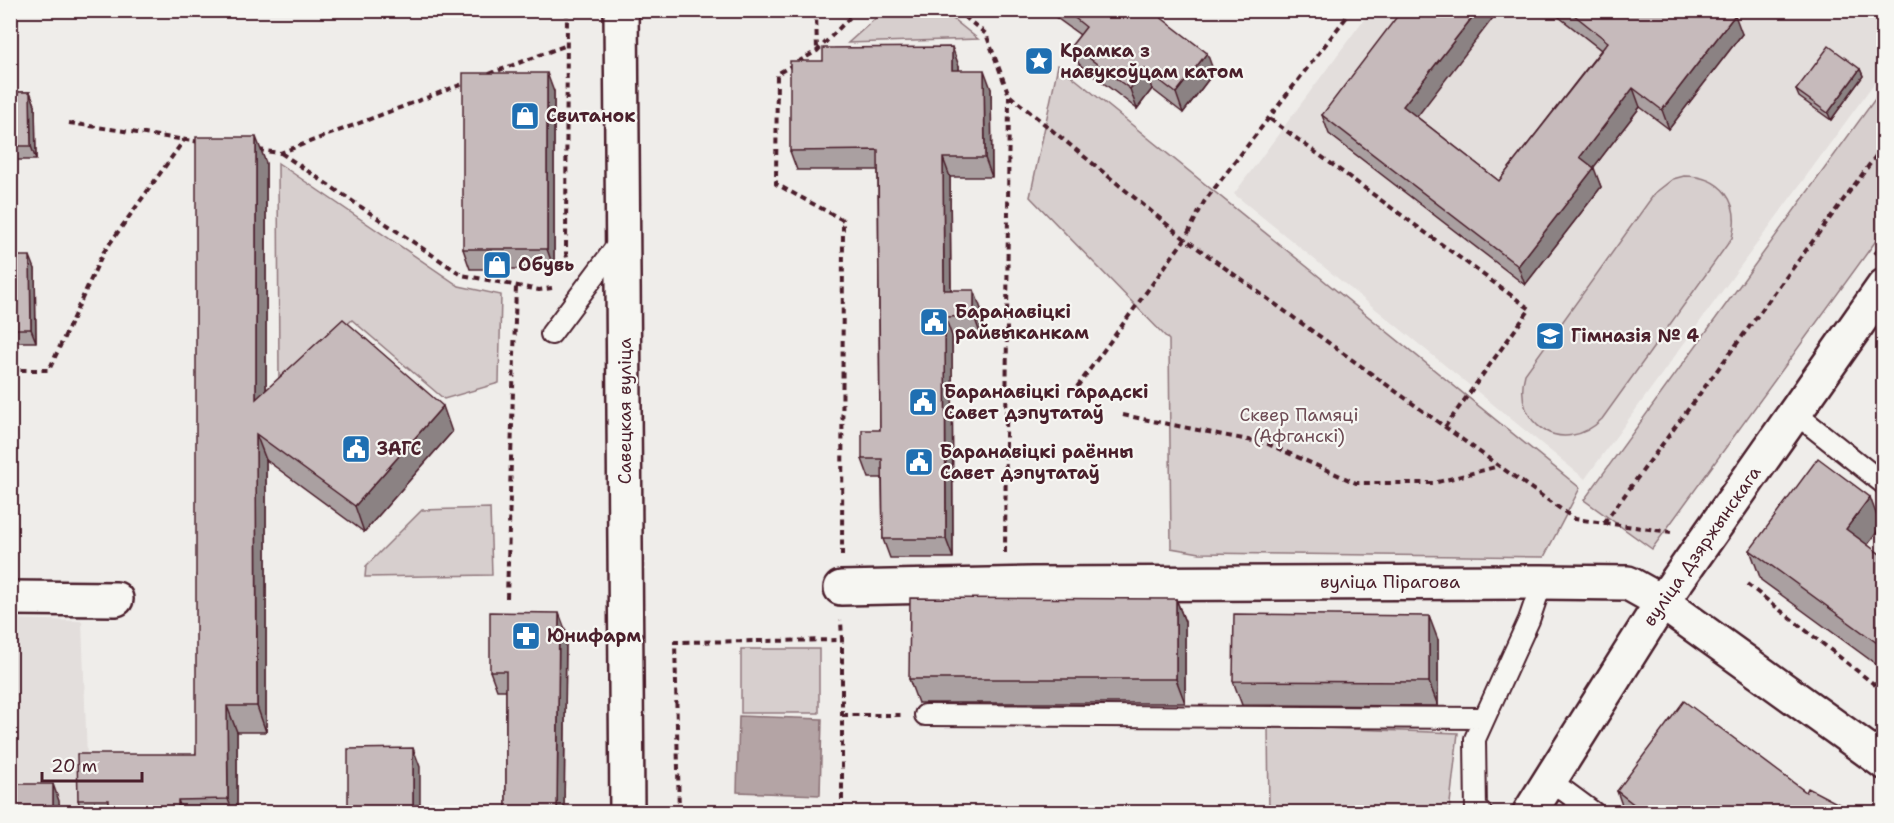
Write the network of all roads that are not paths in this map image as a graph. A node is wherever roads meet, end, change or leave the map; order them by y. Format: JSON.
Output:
{"nodes":[{"id":1,"x":621,"y":10,"type":"edge"},
{"id":2,"x":623,"y":237,"type":"junction"},
{"id":3,"x":1884,"y":286,"type":"edge"},
{"id":4,"x":551,"y":334,"type":"dead end"},
{"id":5,"x":1795,"y":413,"type":"junction"},
{"id":6,"x":1884,"y":484,"type":"edge"},
{"id":7,"x":1542,"y":582,"type":"junction"},
{"id":8,"x":841,"y":588,"type":"road end"},
{"id":9,"x":10,"y":597,"type":"edge"},
{"id":10,"x":116,"y":599,"type":"dead end"},
{"id":11,"x":1662,"y":602,"type":"junction"},
{"id":12,"x":925,"y":716,"type":"road end"},
{"id":13,"x":1484,"y":718,"type":"junction"},
{"id":14,"x":1884,"y":762,"type":"edge"},
{"id":15,"x":1549,"y":782,"type":"junction"},
{"id":16,"x":627,"y":813,"type":"edge"},
{"id":17,"x":1481,"y":813,"type":"edge"},
{"id":18,"x":1530,"y":813,"type":"edge"},
{"id":19,"x":1593,"y":813,"type":"edge"}],
"edges":[{"from":1,"to":2,"type":"street","name":"Савецкая вуліца"},
{"from":2,"to":4,"type":"lane"},
{"from":2,"to":16,"type":"street","name":"Савецкая вуліца"},
{"from":3,"to":5,"type":"street","name":"вуліца Дзяржынскага"},
{"from":5,"to":6,"type":"lane"},
{"from":5,"to":11,"type":"street","name":"вуліца Дзяржынскага"},
{"from":7,"to":8,"type":"street","name":"вуліца Пірагова"},
{"from":7,"to":11,"type":"street","name":"вуліца Пірагова"},
{"from":7,"to":13,"type":"lane"},
{"from":9,"to":10,"type":"street"},
{"from":11,"to":14,"type":"street","name":"вуліца Пірагова"},
{"from":11,"to":15,"type":"street","name":"вуліца Дзяржынскага"},
{"from":12,"to":13,"type":"lane"},
{"from":13,"to":17,"type":"lane"},
{"from":15,"to":18,"type":"street","name":"вуліца Дзяржынскага"},
{"from":15,"to":19,"type":"lane"}]}
